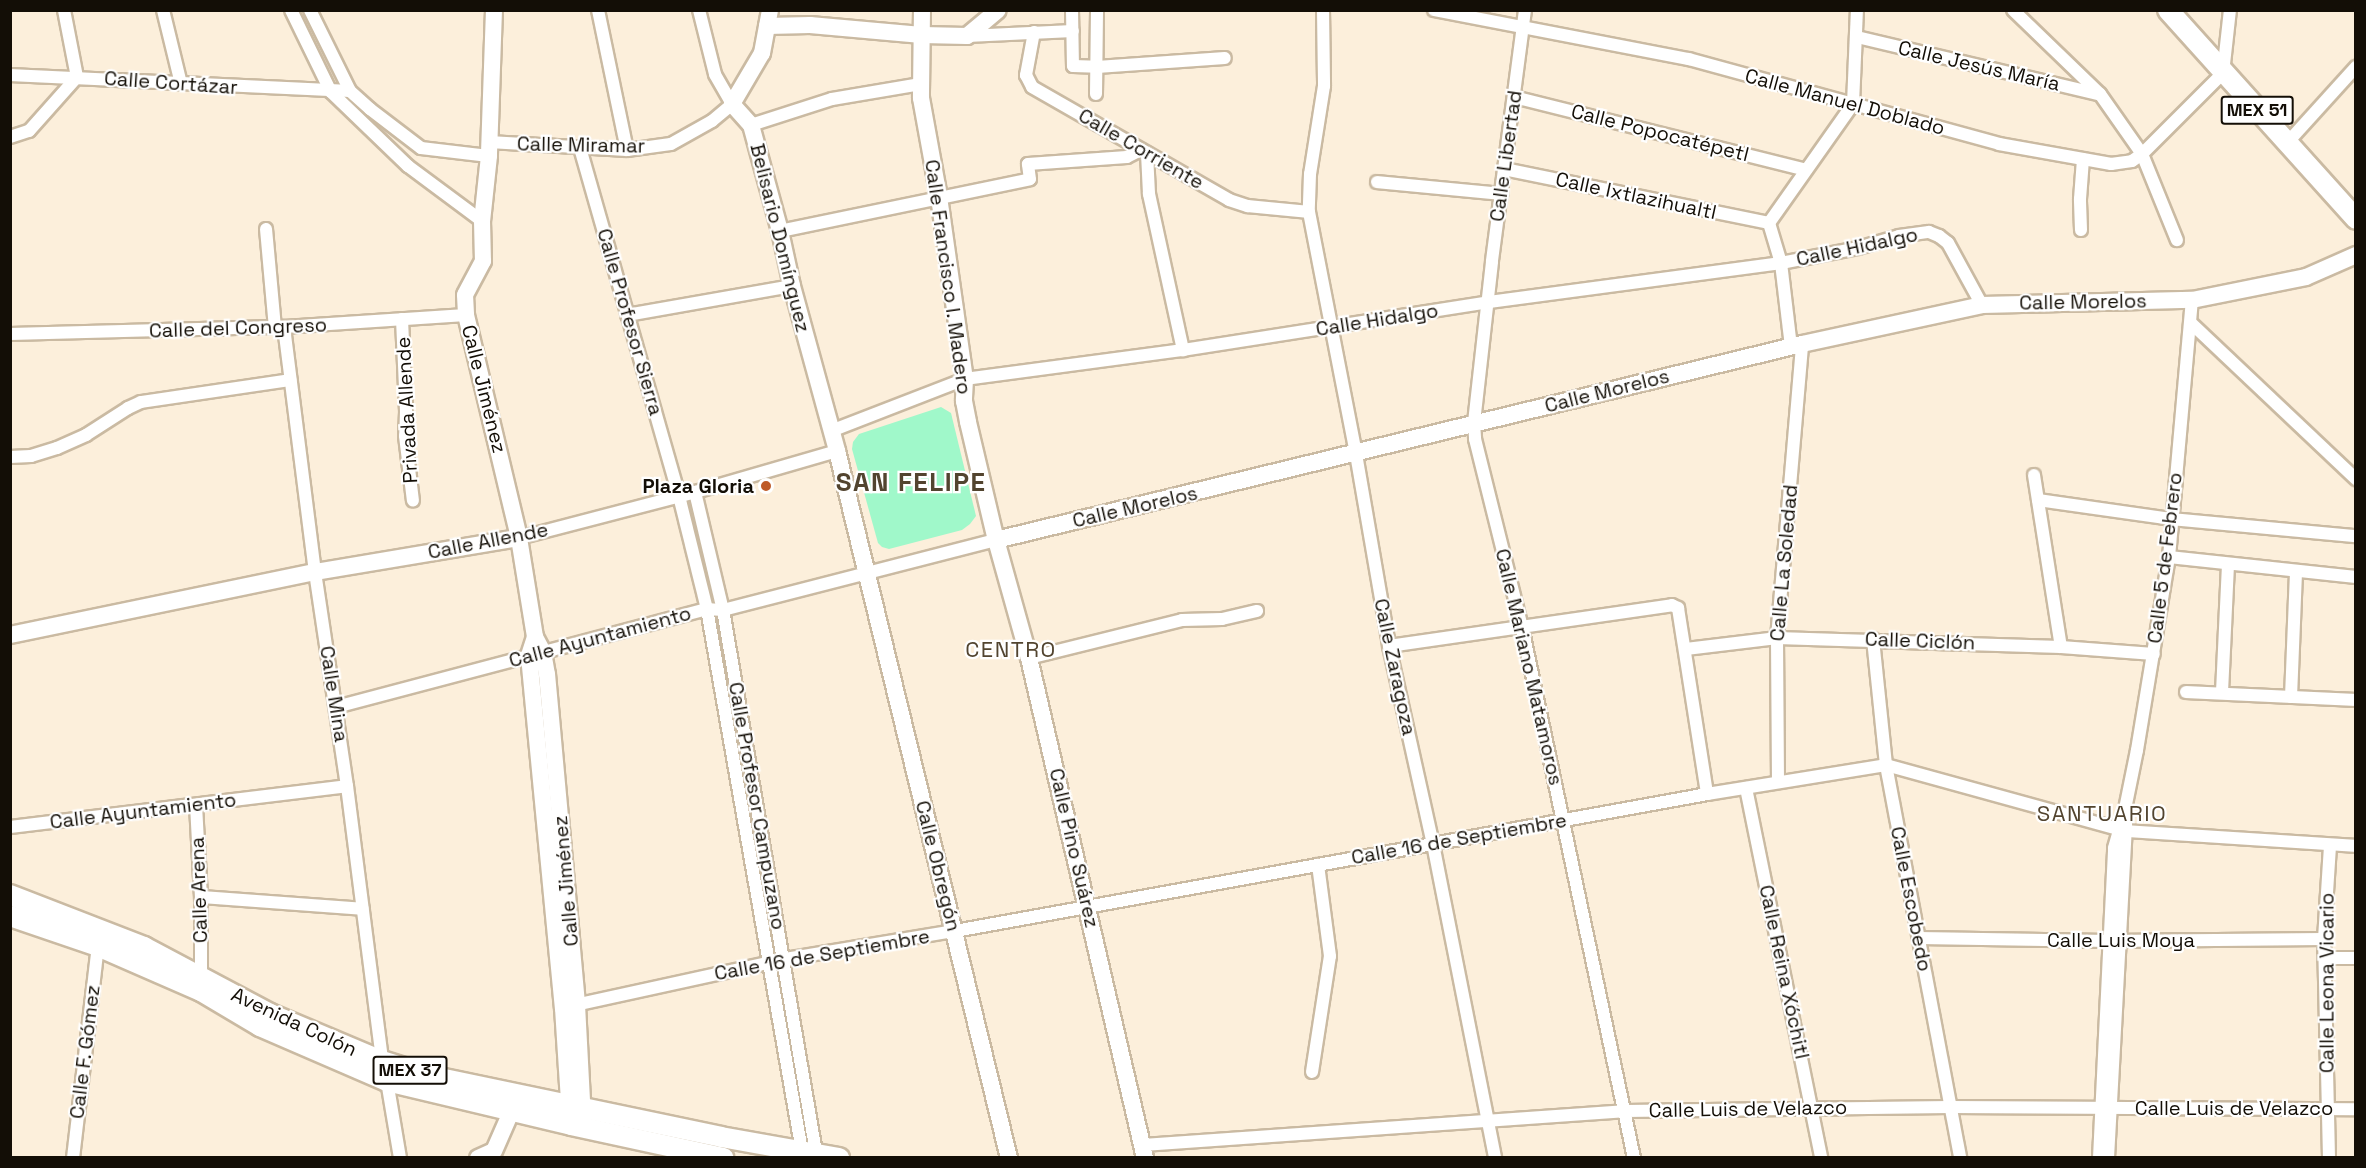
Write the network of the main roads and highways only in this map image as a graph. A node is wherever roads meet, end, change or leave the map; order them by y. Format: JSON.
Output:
{"nodes":[{"id":1,"x":2168,"y":10,"type":"edge"},
{"id":2,"x":2351,"y":214,"type":"edge"},
{"id":3,"x":10,"y":895,"type":"edge"},
{"id":4,"x":10,"y":916,"type":"edge"},
{"id":5,"x":511,"y":1102,"type":"junction"},
{"id":6,"x":696,"y":1155,"type":"edge"},
{"id":7,"x":810,"y":1155,"type":"edge"},
{"id":8,"x":723,"y":1158,"type":"edge"},
{"id":9,"x":838,"y":1158,"type":"edge"}],
"edges":[{"from":1,"to":2,"type":"main road","number":"MEX 51"},
{"from":3,"to":5,"type":"main road","name":"Avenida Colón","number":"MEX 37"},
{"from":4,"to":5,"type":"main road","name":"Avenida Colón","number":"MEX 37"},
{"from":5,"to":6,"type":"main road","name":"Avenida Colón","number":"MEX 37"},
{"from":5,"to":7,"type":"main road","name":"Avenida Colón","number":"MEX 37"},
{"from":6,"to":8,"type":"main road","name":"Avenida Colón","number":"MEX 37"},
{"from":7,"to":9,"type":"main road","name":"Avenida Colón","number":"MEX 37"}]}
